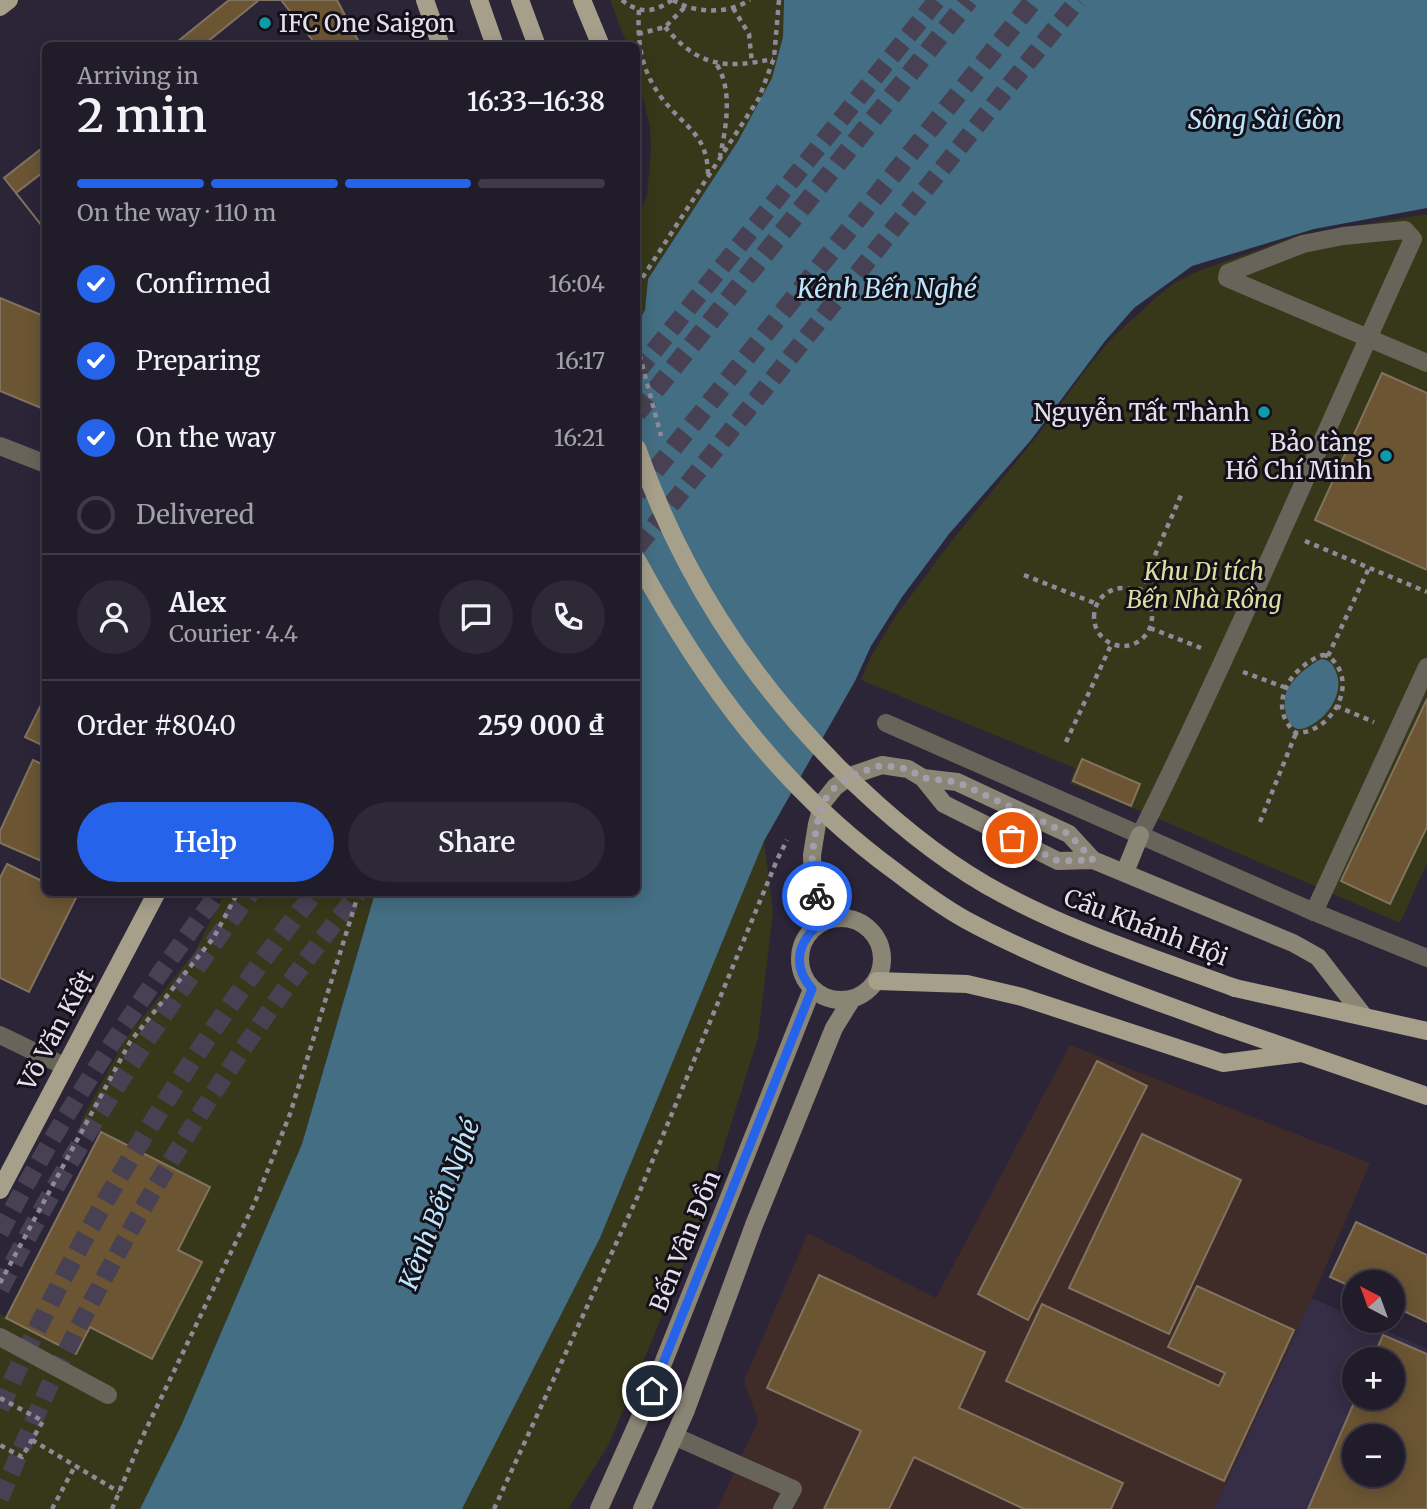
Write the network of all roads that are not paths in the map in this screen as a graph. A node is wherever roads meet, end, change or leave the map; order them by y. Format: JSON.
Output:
{"nodes":[{"id":1,"x":9,"y":0,"type":"edge"},
{"id":2,"x":425,"y":0,"type":"edge"},
{"id":3,"x":478,"y":0,"type":"edge"},
{"id":4,"x":520,"y":0,"type":"edge"},
{"id":5,"x":582,"y":0,"type":"edge"},
{"id":6,"x":0,"y":7,"type":"edge"},
{"id":7,"x":440,"y":42,"type":"edge"},
{"id":8,"x":494,"y":42,"type":"edge"},
{"id":9,"x":536,"y":42,"type":"edge"},
{"id":10,"x":599,"y":42,"type":"edge"},
{"id":11,"x":1368,"y":338,"type":"junction"},
{"id":12,"x":1427,"y":363,"type":"edge"},
{"id":13,"x":0,"y":446,"type":"edge"},
{"id":14,"x":640,"y":456,"type":"edge"},
{"id":15,"x":42,"y":462,"type":"edge"},
{"id":16,"x":640,"y":565,"type":"edge"},
{"id":17,"x":1427,"y":667,"type":"edge"},
{"id":18,"x":887,"y":723,"type":"dead end"},
{"id":19,"x":923,"y":778,"type":"junction"},
{"id":20,"x":1140,"y":835,"type":"junction"},
{"id":21,"x":1093,"y":860,"type":"junction"},
{"id":22,"x":1125,"y":873,"type":"junction"},
{"id":23,"x":155,"y":896,"type":"edge"},
{"id":24,"x":1314,"y":912,"type":"junction"},
{"id":25,"x":823,"y":921,"type":"junction"},
{"id":26,"x":1427,"y":958,"type":"edge"},
{"id":27,"x":877,"y":981,"type":"junction"},
{"id":28,"x":812,"y":989,"type":"junction"},
{"id":29,"x":852,"y":999,"type":"junction"},
{"id":30,"x":1363,"y":1015,"type":"junction"},
{"id":31,"x":1427,"y":1031,"type":"edge"},
{"id":32,"x":0,"y":1035,"type":"edge"},
{"id":33,"x":1301,"y":1053,"type":"junction"},
{"id":34,"x":64,"y":1066,"type":"junction"},
{"id":35,"x":1427,"y":1096,"type":"edge"},
{"id":36,"x":0,"y":1190,"type":"edge"},
{"id":37,"x":0,"y":1337,"type":"edge"},
{"id":38,"x":108,"y":1395,"type":"dead end"},
{"id":39,"x":674,"y":1436,"type":"junction"},
{"id":40,"x":599,"y":1509,"type":"edge"},
{"id":41,"x":642,"y":1509,"type":"edge"},
{"id":42,"x":782,"y":1509,"type":"edge"}],
"edges":[{"from":1,"to":6,"type":"main road"},
{"from":2,"to":7,"type":"main road"},
{"from":3,"to":8,"type":"main road"},
{"from":4,"to":9,"type":"main road"},
{"from":5,"to":10,"type":"main road"},
{"from":11,"to":11,"type":"street"},
{"from":11,"to":12,"type":"street"},
{"from":11,"to":20,"type":"street"},
{"from":13,"to":15,"type":"street"},
{"from":14,"to":30,"type":"main road","name":"Cầu Khánh Hội","bridge":true},
{"from":16,"to":33,"type":"main road","bridge":true},
{"from":17,"to":24,"type":"street"},
{"from":18,"to":20,"type":"street"},
{"from":19,"to":21,"type":"main road"},
{"from":19,"to":21,"type":"main road"},
{"from":19,"to":25,"type":"main road"},
{"from":20,"to":22,"type":"main road"},
{"from":20,"to":24,"type":"street"},
{"from":21,"to":22,"type":"main road"},
{"from":22,"to":30,"type":"main road"},
{"from":23,"to":34,"type":"main road","name":"Võ Văn Kiệt"},
{"from":24,"to":26,"type":"street"},
{"from":25,"to":27,"type":"main road"},
{"from":25,"to":28,"type":"main road"},
{"from":27,"to":29,"type":"main road"},
{"from":27,"to":33,"type":"main road"},
{"from":28,"to":29,"type":"main road"},
{"from":28,"to":40,"type":"main road","name":"Bến Vân Đồn"},
{"from":29,"to":39,"type":"main road"},
{"from":30,"to":31,"type":"main road"},
{"from":32,"to":34,"type":"street"},
{"from":33,"to":35,"type":"main road"},
{"from":34,"to":36,"type":"main road","name":"Võ Văn Kiệt"},
{"from":37,"to":38,"type":"street"},
{"from":39,"to":41,"type":"main road"},
{"from":39,"to":42,"type":"street"}]}
